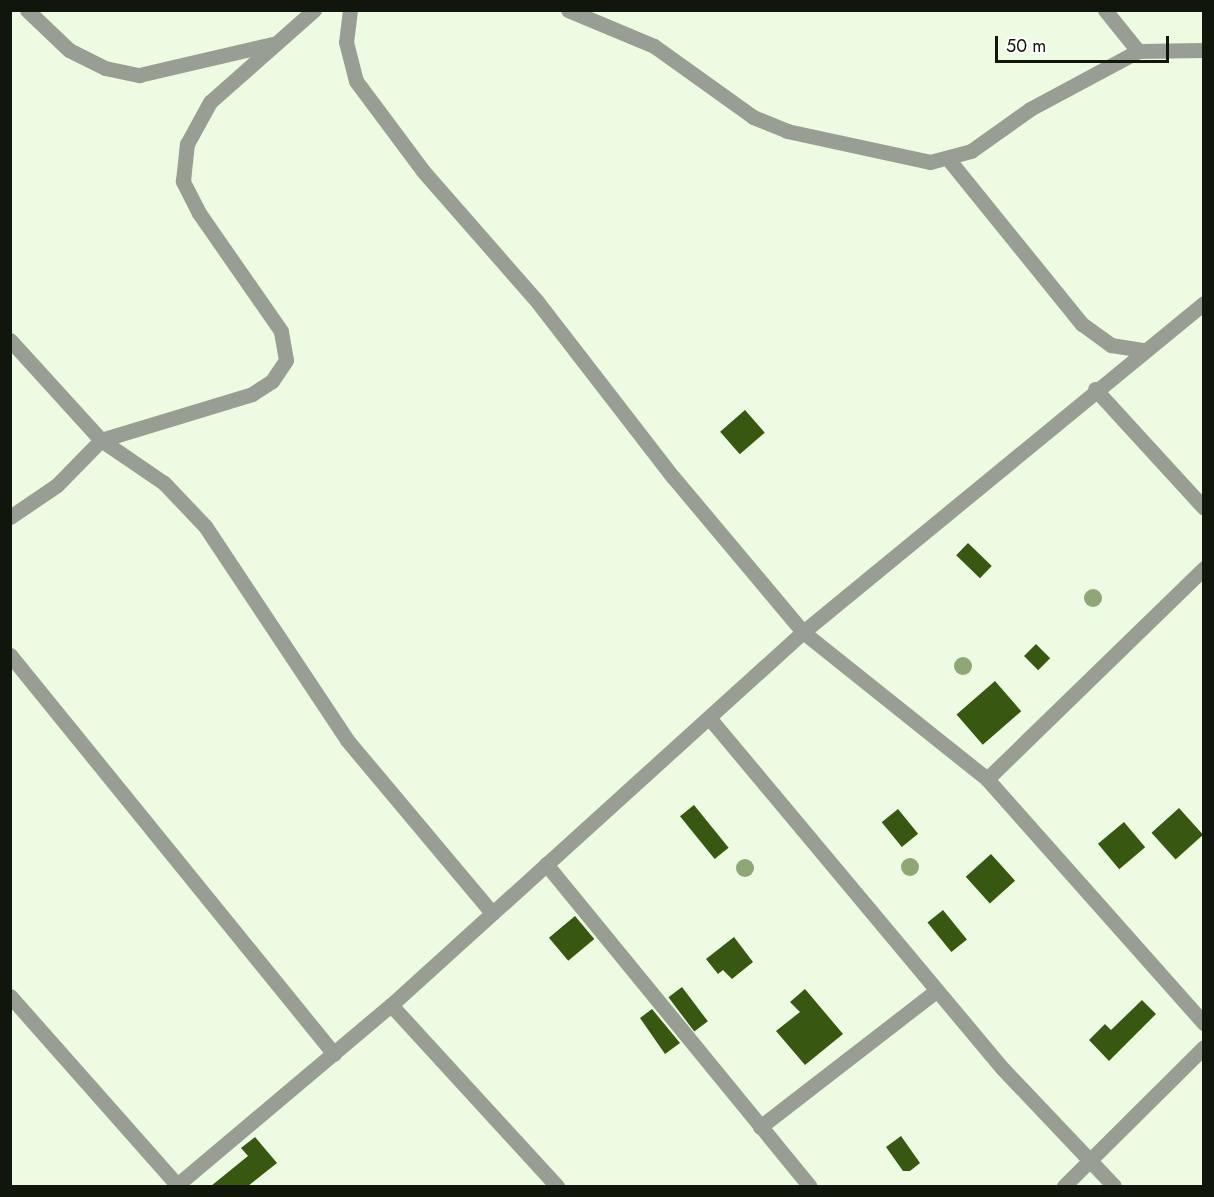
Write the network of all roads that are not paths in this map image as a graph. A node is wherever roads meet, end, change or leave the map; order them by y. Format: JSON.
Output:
{"nodes":[{"id":1,"x":27,"y":10,"type":"edge"},
{"id":2,"x":314,"y":10,"type":"edge"},
{"id":3,"x":350,"y":10,"type":"edge"},
{"id":4,"x":568,"y":10,"type":"edge"},
{"id":5,"x":1105,"y":10,"type":"edge"},
{"id":6,"x":276,"y":43,"type":"junction"},
{"id":7,"x":1203,"y":50,"type":"edge"},
{"id":8,"x":1138,"y":51,"type":"junction"},
{"id":9,"x":949,"y":160,"type":"junction"},
{"id":10,"x":1203,"y":303,"type":"edge"},
{"id":11,"x":10,"y":340,"type":"edge"},
{"id":12,"x":1144,"y":350,"type":"junction"},
{"id":13,"x":1095,"y":389,"type":"junction"},
{"id":14,"x":101,"y":440,"type":"junction"},
{"id":15,"x":1203,"y":508,"type":"edge"},
{"id":16,"x":10,"y":517,"type":"edge"},
{"id":17,"x":1203,"y":568,"type":"edge"},
{"id":18,"x":803,"y":633,"type":"junction"},
{"id":19,"x":10,"y":655,"type":"edge"},
{"id":20,"x":711,"y":720,"type":"junction"},
{"id":21,"x":987,"y":779,"type":"junction"},
{"id":22,"x":546,"y":864,"type":"junction"},
{"id":23,"x":492,"y":913,"type":"junction"},
{"id":24,"x":936,"y":991,"type":"junction"},
{"id":25,"x":10,"y":996,"type":"edge"},
{"id":26,"x":391,"y":1005,"type":"junction"},
{"id":27,"x":1203,"y":1023,"type":"edge"},
{"id":28,"x":1203,"y":1047,"type":"edge"},
{"id":29,"x":334,"y":1054,"type":"junction"},
{"id":30,"x":760,"y":1127,"type":"junction"},
{"id":31,"x":1089,"y":1162,"type":"junction"},
{"id":32,"x":177,"y":1186,"type":"edge"},
{"id":33,"x":557,"y":1186,"type":"edge"},
{"id":34,"x":810,"y":1186,"type":"edge"},
{"id":35,"x":1064,"y":1186,"type":"edge"},
{"id":36,"x":1114,"y":1186,"type":"edge"}],
"edges":[{"from":1,"to":6,"type":"street"},
{"from":2,"to":6,"type":"street"},
{"from":3,"to":18,"type":"street"},
{"from":4,"to":9,"type":"street"},
{"from":5,"to":8,"type":"street"},
{"from":6,"to":14,"type":"street"},
{"from":7,"to":8,"type":"street"},
{"from":8,"to":9,"type":"street"},
{"from":9,"to":12,"type":"street"},
{"from":10,"to":12,"type":"street"},
{"from":11,"to":14,"type":"street"},
{"from":12,"to":13,"type":"street"},
{"from":13,"to":15,"type":"street"},
{"from":13,"to":18,"type":"street"},
{"from":14,"to":16,"type":"street"},
{"from":14,"to":23,"type":"street"},
{"from":17,"to":21,"type":"street"},
{"from":18,"to":20,"type":"street"},
{"from":18,"to":21,"type":"street"},
{"from":19,"to":29,"type":"street"},
{"from":20,"to":22,"type":"street"},
{"from":20,"to":24,"type":"street"},
{"from":21,"to":27,"type":"street"},
{"from":22,"to":23,"type":"street"},
{"from":22,"to":30,"type":"street"},
{"from":23,"to":26,"type":"street"},
{"from":24,"to":30,"type":"street"},
{"from":24,"to":31,"type":"street"},
{"from":25,"to":32,"type":"street"},
{"from":26,"to":29,"type":"street"},
{"from":26,"to":33,"type":"street"},
{"from":28,"to":31,"type":"street"},
{"from":29,"to":32,"type":"street"},
{"from":30,"to":34,"type":"street"},
{"from":31,"to":35,"type":"street"},
{"from":31,"to":36,"type":"street"}]}
